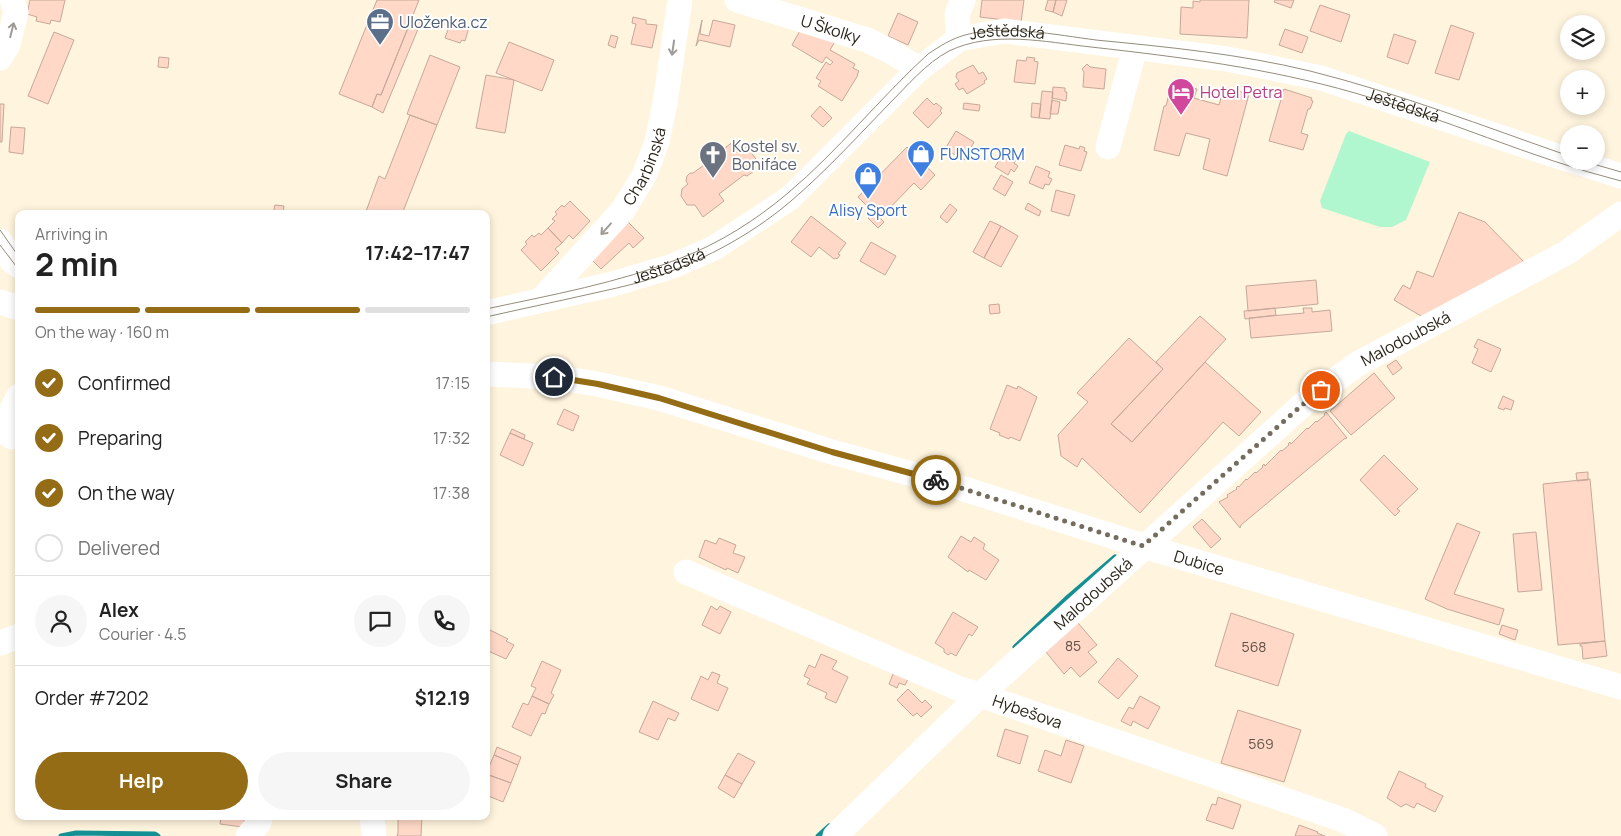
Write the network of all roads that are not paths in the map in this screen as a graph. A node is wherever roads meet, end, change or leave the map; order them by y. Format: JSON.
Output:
{"nodes":[{"id":1,"x":12,"y":0,"type":"edge"},
{"id":2,"x":680,"y":0,"type":"edge"},
{"id":3,"x":737,"y":0,"type":"edge"},
{"id":4,"x":963,"y":0,"type":"edge"},
{"id":5,"x":959,"y":39,"type":"junction"},
{"id":6,"x":1135,"y":48,"type":"junction"},
{"id":7,"x":0,"y":58,"type":"edge"},
{"id":8,"x":919,"y":69,"type":"junction"},
{"id":9,"x":1108,"y":147,"type":"dead end"},
{"id":10,"x":1560,"y":157,"type":"edge"},
{"id":11,"x":1602,"y":170,"type":"edge"},
{"id":12,"x":1621,"y":176,"type":"edge"},
{"id":13,"x":1621,"y":214,"type":"edge"},
{"id":14,"x":0,"y":241,"type":"edge"},
{"id":15,"x":15,"y":263,"type":"edge"},
{"id":16,"x":541,"y":300,"type":"junction"},
{"id":17,"x":0,"y":302,"type":"edge"},
{"id":18,"x":15,"y":307,"type":"edge"},
{"id":19,"x":490,"y":312,"type":"edge"},
{"id":20,"x":490,"y":374,"type":"edge"},
{"id":21,"x":15,"y":403,"type":"edge"},
{"id":22,"x":15,"y":437,"type":"edge"},
{"id":23,"x":1143,"y":546,"type":"junction"},
{"id":24,"x":686,"y":572,"type":"dead end"},
{"id":25,"x":15,"y":637,"type":"edge"},
{"id":26,"x":0,"y":643,"type":"edge"},
{"id":27,"x":1621,"y":686,"type":"edge"},
{"id":28,"x":980,"y":695,"type":"junction"},
{"id":29,"x":260,"y":820,"type":"edge"},
{"id":30,"x":372,"y":820,"type":"edge"},
{"id":31,"x":248,"y":836,"type":"edge"},
{"id":32,"x":374,"y":836,"type":"edge"},
{"id":33,"x":834,"y":836,"type":"edge"},
{"id":34,"x":1375,"y":836,"type":"edge"}],
"edges":[{"from":7,"to":1,"type":"street","one_way":true},
{"from":2,"to":16,"type":"street","name":"Charbinská","one_way":true},
{"from":3,"to":8,"type":"street","name":"U Školky"},
{"from":4,"to":5,"type":"street"},
{"from":5,"to":6,"type":"street","name":"Ještědská"},
{"from":5,"to":8,"type":"street","name":"Ještědská"},
{"from":6,"to":9,"type":"street"},
{"from":6,"to":10,"type":"street","name":"Ještědská"},
{"from":8,"to":16,"type":"street","name":"Ještědská"},
{"from":11,"to":12,"type":"street"},
{"from":13,"to":23,"type":"street","name":"Malodoubská"},
{"from":14,"to":15,"type":"street"},
{"from":16,"to":19,"type":"street","name":"Ještědská"},
{"from":17,"to":18,"type":"street"},
{"from":20,"to":23,"type":"street","name":"Dubice"},
{"from":21,"to":22,"type":"street"},
{"from":23,"to":27,"type":"street","name":"Dubice"},
{"from":23,"to":28,"type":"street","name":"Malodoubská"},
{"from":24,"to":28,"type":"street","name":"Hybešova"},
{"from":25,"to":26,"type":"street"},
{"from":28,"to":33,"type":"street","name":"Malodoubská"},
{"from":28,"to":34,"type":"street","name":"Hybešova"},
{"from":29,"to":31,"type":"street"},
{"from":30,"to":32,"type":"street"}]}
